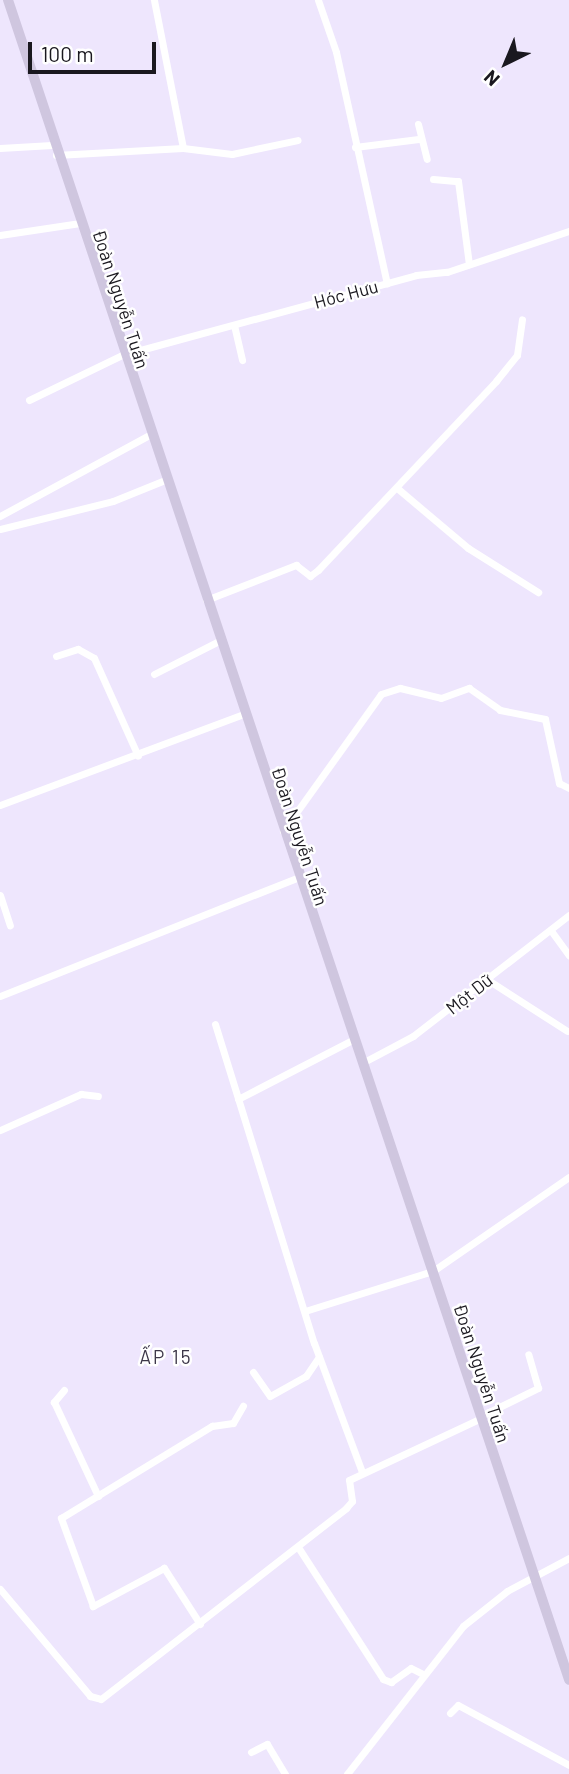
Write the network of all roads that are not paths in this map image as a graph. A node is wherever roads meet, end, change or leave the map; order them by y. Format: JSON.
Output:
{"nodes":[{"id":1,"x":8,"y":0,"type":"edge"},
{"id":2,"x":154,"y":0,"type":"edge"},
{"id":3,"x":318,"y":0,"type":"edge"},
{"id":4,"x":418,"y":124,"type":"dead end"},
{"id":5,"x":419,"y":139,"type":"junction"},
{"id":6,"x":299,"y":140,"type":"dead end"},
{"id":7,"x":52,"y":145,"type":"junction"},
{"id":8,"x":0,"y":148,"type":"edge"},
{"id":9,"x":183,"y":148,"type":"junction"},
{"id":10,"x":355,"y":148,"type":"junction"},
{"id":11,"x":56,"y":155,"type":"junction"},
{"id":12,"x":427,"y":159,"type":"dead end"},
{"id":13,"x":433,"y":178,"type":"dead end"},
{"id":14,"x":80,"y":223,"type":"junction"},
{"id":15,"x":569,"y":231,"type":"edge"},
{"id":16,"x":0,"y":235,"type":"edge"},
{"id":17,"x":468,"y":264,"type":"junction"},
{"id":18,"x":387,"y":283,"type":"junction"},
{"id":19,"x":522,"y":319,"type":"dead end"},
{"id":20,"x":234,"y":325,"type":"junction"},
{"id":21,"x":121,"y":355,"type":"junction"},
{"id":22,"x":242,"y":360,"type":"dead end"},
{"id":23,"x":29,"y":400,"type":"dead end"},
{"id":24,"x":149,"y":435,"type":"junction"},
{"id":25,"x":165,"y":480,"type":"junction"},
{"id":26,"x":397,"y":488,"type":"junction"},
{"id":27,"x":0,"y":516,"type":"edge"},
{"id":28,"x":0,"y":529,"type":"edge"},
{"id":29,"x":538,"y":592,"type":"dead end"},
{"id":30,"x":206,"y":600,"type":"junction"},
{"id":31,"x":219,"y":641,"type":"junction"},
{"id":32,"x":56,"y":656,"type":"dead end"},
{"id":33,"x":154,"y":674,"type":"dead end"},
{"id":34,"x":244,"y":714,"type":"junction"},
{"id":35,"x":138,"y":756,"type":"junction"},
{"id":36,"x":569,"y":788,"type":"edge"},
{"id":37,"x":0,"y":805,"type":"edge"},
{"id":38,"x":282,"y":832,"type":"junction"},
{"id":39,"x":296,"y":878,"type":"junction"},
{"id":40,"x":0,"y":895,"type":"edge"},
{"id":41,"x":569,"y":915,"type":"edge"},
{"id":42,"x":10,"y":925,"type":"dead end"},
{"id":43,"x":552,"y":932,"type":"junction"},
{"id":44,"x":569,"y":955,"type":"edge"},
{"id":45,"x":488,"y":980,"type":"junction"},
{"id":46,"x":0,"y":996,"type":"edge"},
{"id":47,"x":215,"y":1024,"type":"dead end"},
{"id":48,"x":567,"y":1031,"type":"dead end"},
{"id":49,"x":354,"y":1039,"type":"junction"},
{"id":50,"x":362,"y":1063,"type":"junction"},
{"id":51,"x":98,"y":1097,"type":"dead end"},
{"id":52,"x":238,"y":1100,"type":"junction"},
{"id":53,"x":0,"y":1130,"type":"edge"},
{"id":54,"x":569,"y":1177,"type":"edge"},
{"id":55,"x":433,"y":1271,"type":"junction"},
{"id":56,"x":305,"y":1311,"type":"junction"},
{"id":57,"x":528,"y":1354,"type":"dead end"},
{"id":58,"x":319,"y":1357,"type":"junction"},
{"id":59,"x":253,"y":1372,"type":"dead end"},
{"id":60,"x":64,"y":1390,"type":"dead end"},
{"id":61,"x":243,"y":1406,"type":"dead end"},
{"id":62,"x":479,"y":1418,"type":"junction"},
{"id":63,"x":362,"y":1472,"type":"junction"},
{"id":64,"x":98,"y":1496,"type":"junction"},
{"id":65,"x":298,"y":1547,"type":"junction"},
{"id":66,"x":569,"y":1558,"type":"edge"},
{"id":67,"x":534,"y":1579,"type":"junction"},
{"id":68,"x":0,"y":1589,"type":"edge"},
{"id":69,"x":200,"y":1624,"type":"junction"},
{"id":70,"x":423,"y":1674,"type":"junction"},
{"id":71,"x":569,"y":1680,"type":"edge"},
{"id":72,"x":450,"y":1713,"type":"dead end"},
{"id":73,"x":251,"y":1752,"type":"dead end"},
{"id":74,"x":569,"y":1765,"type":"edge"},
{"id":75,"x":285,"y":1774,"type":"edge"},
{"id":76,"x":347,"y":1774,"type":"edge"}],
"edges":[{"from":1,"to":7,"type":"main road","name":"Đoàn Nguyễn Tuấn"},
{"from":2,"to":9,"type":"street"},
{"from":3,"to":10,"type":"street"},
{"from":4,"to":5,"type":"street"},
{"from":5,"to":10,"type":"street"},
{"from":5,"to":12,"type":"street"},
{"from":6,"to":9,"type":"street"},
{"from":7,"to":8,"type":"street"},
{"from":7,"to":11,"type":"main road","name":"Đoàn Nguyễn Tuấn"},
{"from":9,"to":11,"type":"street"},
{"from":10,"to":18,"type":"street"},
{"from":11,"to":14,"type":"main road","name":"Đoàn Nguyễn Tuấn"},
{"from":13,"to":17,"type":"street"},
{"from":14,"to":16,"type":"street"},
{"from":14,"to":21,"type":"main road","name":"Đoàn Nguyễn Tuấn"},
{"from":15,"to":17,"type":"street","name":"Hóc Hưu"},
{"from":17,"to":18,"type":"street","name":"Hóc Hưu"},
{"from":18,"to":20,"type":"street","name":"Hóc Hưu"},
{"from":19,"to":26,"type":"street"},
{"from":20,"to":21,"type":"street","name":"Hóc Hưu"},
{"from":20,"to":22,"type":"street"},
{"from":21,"to":23,"type":"street","name":"Hóc Hưu"},
{"from":21,"to":24,"type":"main road","name":"Đoàn Nguyễn Tuấn"},
{"from":24,"to":25,"type":"main road","name":"Đoàn Nguyễn Tuấn"},
{"from":24,"to":27,"type":"street"},
{"from":25,"to":28,"type":"street"},
{"from":25,"to":30,"type":"main road","name":"Đoàn Nguyễn Tuấn"},
{"from":26,"to":29,"type":"street"},
{"from":26,"to":30,"type":"street"},
{"from":30,"to":31,"type":"main road","name":"Đoàn Nguyễn Tuấn"},
{"from":31,"to":33,"type":"street"},
{"from":31,"to":34,"type":"main road","name":"Đoàn Nguyễn Tuấn"},
{"from":32,"to":35,"type":"street"},
{"from":34,"to":35,"type":"street"},
{"from":34,"to":38,"type":"main road","name":"Đoàn Nguyễn Tuấn"},
{"from":35,"to":37,"type":"street"},
{"from":36,"to":38,"type":"street"},
{"from":38,"to":39,"type":"main road","name":"Đoàn Nguyễn Tuấn"},
{"from":39,"to":46,"type":"street"},
{"from":39,"to":49,"type":"main road","name":"Đoàn Nguyễn Tuấn"},
{"from":40,"to":42,"type":"street"},
{"from":41,"to":43,"type":"street","name":"Một Dữ"},
{"from":43,"to":44,"type":"street"},
{"from":43,"to":45,"type":"street","name":"Một Dữ"},
{"from":45,"to":48,"type":"street"},
{"from":45,"to":50,"type":"street","name":"Một Dữ"},
{"from":47,"to":52,"type":"street"},
{"from":49,"to":50,"type":"main road","name":"Đoàn Nguyễn Tuấn"},
{"from":49,"to":52,"type":"street"},
{"from":50,"to":55,"type":"main road","name":"Đoàn Nguyễn Tuấn"},
{"from":51,"to":53,"type":"street"},
{"from":52,"to":56,"type":"street"},
{"from":54,"to":55,"type":"street"},
{"from":55,"to":56,"type":"street"},
{"from":55,"to":62,"type":"main road","name":"Đoàn Nguyễn Tuấn"},
{"from":56,"to":58,"type":"street"},
{"from":57,"to":62,"type":"street"},
{"from":58,"to":59,"type":"street"},
{"from":58,"to":63,"type":"street"},
{"from":60,"to":64,"type":"street"},
{"from":61,"to":64,"type":"street"},
{"from":62,"to":63,"type":"street"},
{"from":62,"to":67,"type":"main road","name":"Đoàn Nguyễn Tuấn"},
{"from":63,"to":65,"type":"street"},
{"from":64,"to":69,"type":"street"},
{"from":65,"to":69,"type":"street"},
{"from":65,"to":70,"type":"street"},
{"from":66,"to":67,"type":"street"},
{"from":67,"to":70,"type":"street"},
{"from":67,"to":71,"type":"main road","name":"Đoàn Nguyễn Tuấn"},
{"from":68,"to":69,"type":"street"},
{"from":70,"to":76,"type":"street"},
{"from":72,"to":74,"type":"street"},
{"from":73,"to":75,"type":"street"}]}
